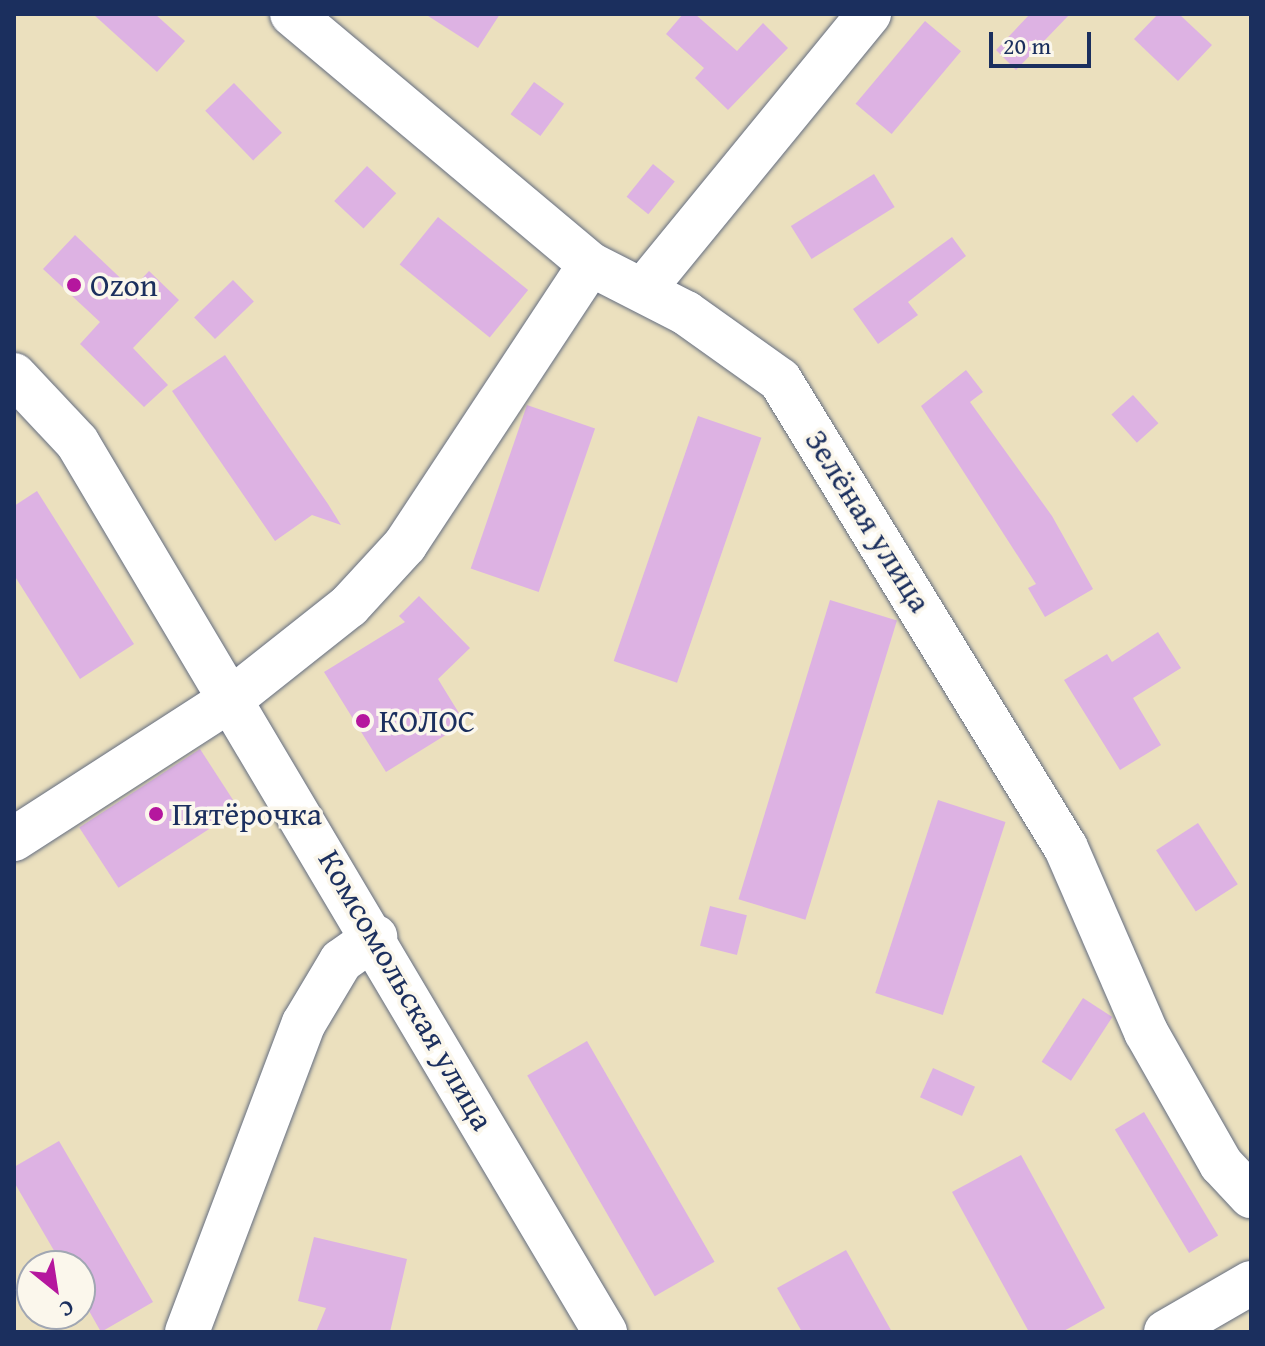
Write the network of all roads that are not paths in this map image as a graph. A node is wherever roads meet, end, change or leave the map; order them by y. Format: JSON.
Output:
{"nodes":[{"id":1,"x":292,"y":14,"type":"edge"},
{"id":2,"x":869,"y":14,"type":"edge"},
{"id":3,"x":590,"y":264,"type":"junction"},
{"id":4,"x":643,"y":290,"type":"junction"},
{"id":5,"x":14,"y":375,"type":"edge"},
{"id":6,"x":234,"y":697,"type":"junction"},
{"id":7,"x":14,"y":839,"type":"edge"},
{"id":8,"x":375,"y":937,"type":"junction"},
{"id":9,"x":1251,"y":1196,"type":"edge"},
{"id":10,"x":1251,"y":1283,"type":"edge"},
{"id":11,"x":187,"y":1332,"type":"edge"},
{"id":12,"x":605,"y":1332,"type":"edge"},
{"id":13,"x":1166,"y":1332,"type":"edge"}],
"edges":[{"from":1,"to":3,"type":"street","name":"Зелёная улица"},
{"from":2,"to":4,"type":"street"},
{"from":3,"to":4,"type":"street","name":"Зелёная улица"},
{"from":3,"to":6,"type":"street"},
{"from":4,"to":9,"type":"street","name":"Зелёная улица"},
{"from":5,"to":6,"type":"street","name":"Комсомольская улица"},
{"from":6,"to":7,"type":"street"},
{"from":6,"to":8,"type":"street","name":"Комсомольская улица"},
{"from":8,"to":11,"type":"street"},
{"from":8,"to":12,"type":"street","name":"Комсомольская улица"},
{"from":10,"to":13,"type":"street"}]}
